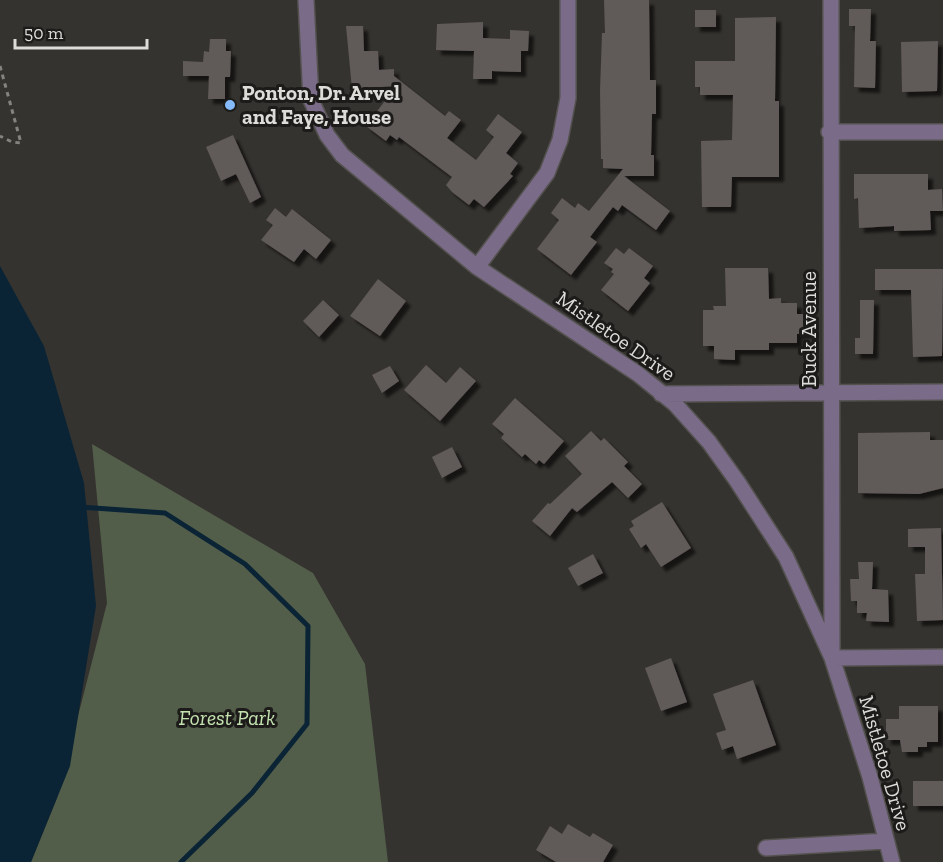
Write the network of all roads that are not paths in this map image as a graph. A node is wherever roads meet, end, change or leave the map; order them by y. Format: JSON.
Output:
{"nodes":[{"id":1,"x":306,"y":0,"type":"edge"},
{"id":2,"x":567,"y":0,"type":"edge"},
{"id":3,"x":831,"y":0,"type":"edge"},
{"id":4,"x":829,"y":132,"type":"junction"},
{"id":5,"x":943,"y":132,"type":"edge"},
{"id":6,"x":477,"y":267,"type":"junction"},
{"id":7,"x":831,"y":392,"type":"junction"},
{"id":8,"x":943,"y":392,"type":"edge"},
{"id":9,"x":661,"y":394,"type":"junction"},
{"id":10,"x":943,"y":657,"type":"edge"},
{"id":11,"x":832,"y":658,"type":"junction"},
{"id":12,"x":886,"y":841,"type":"junction"},
{"id":13,"x":766,"y":848,"type":"dead end"},
{"id":14,"x":892,"y":862,"type":"edge"}],
"edges":[{"from":1,"to":6,"type":"street","name":"Mistletoe Drive"},
{"from":2,"to":6,"type":"street"},
{"from":3,"to":4,"type":"street","name":"Buck Avenue"},
{"from":4,"to":5,"type":"street"},
{"from":4,"to":7,"type":"street","name":"Buck Avenue"},
{"from":6,"to":9,"type":"street","name":"Mistletoe Drive"},
{"from":7,"to":8,"type":"street"},
{"from":7,"to":9,"type":"street"},
{"from":7,"to":11,"type":"street","name":"Buck Avenue"},
{"from":9,"to":11,"type":"street","name":"Mistletoe Drive"},
{"from":10,"to":11,"type":"street"},
{"from":11,"to":12,"type":"street","name":"Mistletoe Drive"},
{"from":12,"to":13,"type":"street"},
{"from":12,"to":14,"type":"street","name":"Mistletoe Drive"}]}
